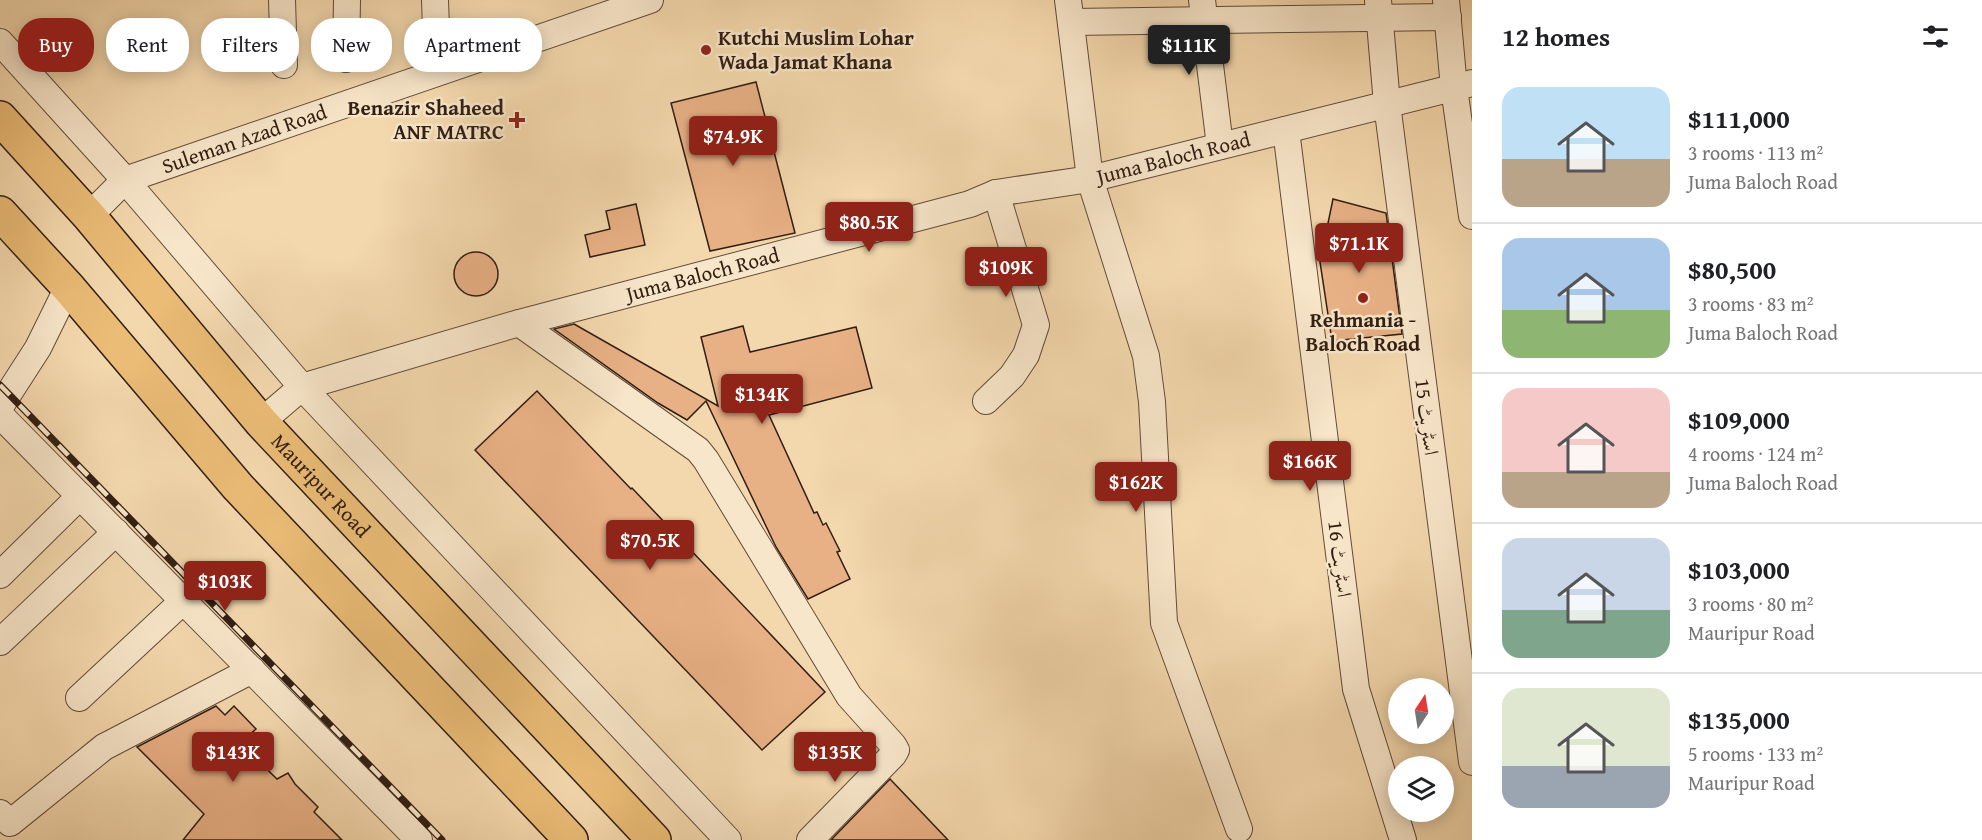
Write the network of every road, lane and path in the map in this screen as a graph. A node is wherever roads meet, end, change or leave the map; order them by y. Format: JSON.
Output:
{"nodes":[{"id":1,"x":282,"y":0,"type":"edge"},
{"id":2,"x":346,"y":0,"type":"edge"},
{"id":3,"x":435,"y":0,"type":"edge"},
{"id":4,"x":650,"y":0,"type":"edge"},
{"id":5,"x":1378,"y":9,"type":"edge"},
{"id":6,"x":1447,"y":9,"type":"edge"},
{"id":7,"x":1203,"y":10,"type":"edge"},
{"id":8,"x":1256,"y":10,"type":"edge"},
{"id":9,"x":1316,"y":10,"type":"edge"},
{"id":10,"x":1069,"y":11,"type":"edge"},
{"id":11,"x":1136,"y":11,"type":"edge"},
{"id":12,"x":283,"y":18,"type":"edge"},
{"id":13,"x":346,"y":18,"type":"edge"},
{"id":14,"x":436,"y":18,"type":"edge"},
{"id":15,"x":0,"y":42,"type":"edge"},
{"id":16,"x":1463,"y":86,"type":"edge"},
{"id":17,"x":1387,"y":105,"type":"junction"},
{"id":18,"x":0,"y":118,"type":"edge"},
{"id":19,"x":1286,"y":130,"type":"junction"},
{"id":20,"x":1220,"y":146,"type":"junction"},
{"id":21,"x":1090,"y":179,"type":"junction"},
{"id":22,"x":125,"y":180,"type":"junction"},
{"id":23,"x":996,"y":193,"type":"junction"},
{"id":24,"x":0,"y":213,"type":"edge"},
{"id":25,"x":89,"y":216,"type":"junction"},
{"id":26,"x":1472,"y":216,"type":"edge"},
{"id":27,"x":68,"y":287,"type":"junction"},
{"id":28,"x":519,"y":323,"type":"junction"},
{"id":29,"x":302,"y":387,"type":"junction"},
{"id":30,"x":986,"y":401,"type":"dead end"},
{"id":31,"x":0,"y":407,"type":"edge"},
{"id":32,"x":0,"y":415,"type":"edge"},
{"id":33,"x":261,"y":422,"type":"junction"},
{"id":34,"x":80,"y":496,"type":"junction"},
{"id":35,"x":116,"y":532,"type":"junction"},
{"id":36,"x":0,"y":575,"type":"edge"},
{"id":37,"x":183,"y":601,"type":"junction"},
{"id":38,"x":0,"y":642,"type":"edge"},
{"id":39,"x":252,"y":670,"type":"junction"},
{"id":40,"x":79,"y":698,"type":"dead end"},
{"id":41,"x":1472,"y":762,"type":"edge"},
{"id":42,"x":0,"y":813,"type":"edge"},
{"id":43,"x":1239,"y":829,"type":"dead end"},
{"id":44,"x":419,"y":840,"type":"edge"},
{"id":45,"x":571,"y":840,"type":"edge"},
{"id":46,"x":654,"y":840,"type":"edge"},
{"id":47,"x":728,"y":840,"type":"edge"},
{"id":48,"x":810,"y":840,"type":"edge"},
{"id":49,"x":1403,"y":840,"type":"edge"}],
"edges":[{"from":1,"to":12,"type":"street"},
{"from":2,"to":13,"type":"street"},
{"from":3,"to":14,"type":"street"},
{"from":4,"to":22,"type":"street","name":"Suleman Azad Road"},
{"from":5,"to":6,"type":"street"},
{"from":5,"to":9,"type":"street"},
{"from":5,"to":17,"type":"street","name":"اسٹریٹ 15"},
{"from":6,"to":16,"type":"street"},
{"from":7,"to":8,"type":"street"},
{"from":7,"to":11,"type":"street"},
{"from":7,"to":20,"type":"street"},
{"from":8,"to":9,"type":"street"},
{"from":10,"to":11,"type":"street"},
{"from":10,"to":21,"type":"street"},
{"from":15,"to":22,"type":"street"},
{"from":16,"to":17,"type":"street","name":"Juma Baloch Road"},
{"from":16,"to":26,"type":"street"},
{"from":17,"to":19,"type":"street","name":"Juma Baloch Road"},
{"from":17,"to":41,"type":"street","name":"اسٹریٹ 15"},
{"from":18,"to":25,"type":"highway","name":"Mauripur Road"},
{"from":19,"to":20,"type":"street","name":"Juma Baloch Road"},
{"from":19,"to":49,"type":"street","name":"اسٹریٹ 16"},
{"from":20,"to":21,"type":"street","name":"Juma Baloch Road"},
{"from":21,"to":23,"type":"street","name":"Juma Baloch Road"},
{"from":21,"to":43,"type":"street"},
{"from":22,"to":25,"type":"street","name":"Suleman Azad Road"},
{"from":22,"to":29,"type":"street"},
{"from":23,"to":28,"type":"street","name":"Juma Baloch Road"},
{"from":23,"to":30,"type":"street"},
{"from":24,"to":27,"type":"highway"},
{"from":25,"to":33,"type":"highway","name":"Mauripur Road"},
{"from":27,"to":31,"type":"street"},
{"from":27,"to":45,"type":"highway"},
{"from":28,"to":29,"type":"street","name":"Juma Baloch Road"},
{"from":28,"to":48,"type":"street"},
{"from":29,"to":33,"type":"street","name":"Juma Baloch Road"},
{"from":29,"to":47,"type":"street"},
{"from":32,"to":34,"type":"street"},
{"from":33,"to":46,"type":"highway","name":"Mauripur Road"},
{"from":34,"to":35,"type":"street"},
{"from":34,"to":36,"type":"street"},
{"from":35,"to":37,"type":"street"},
{"from":35,"to":38,"type":"street"},
{"from":37,"to":39,"type":"street"},
{"from":37,"to":40,"type":"street"},
{"from":39,"to":42,"type":"street"},
{"from":39,"to":44,"type":"street"}]}
